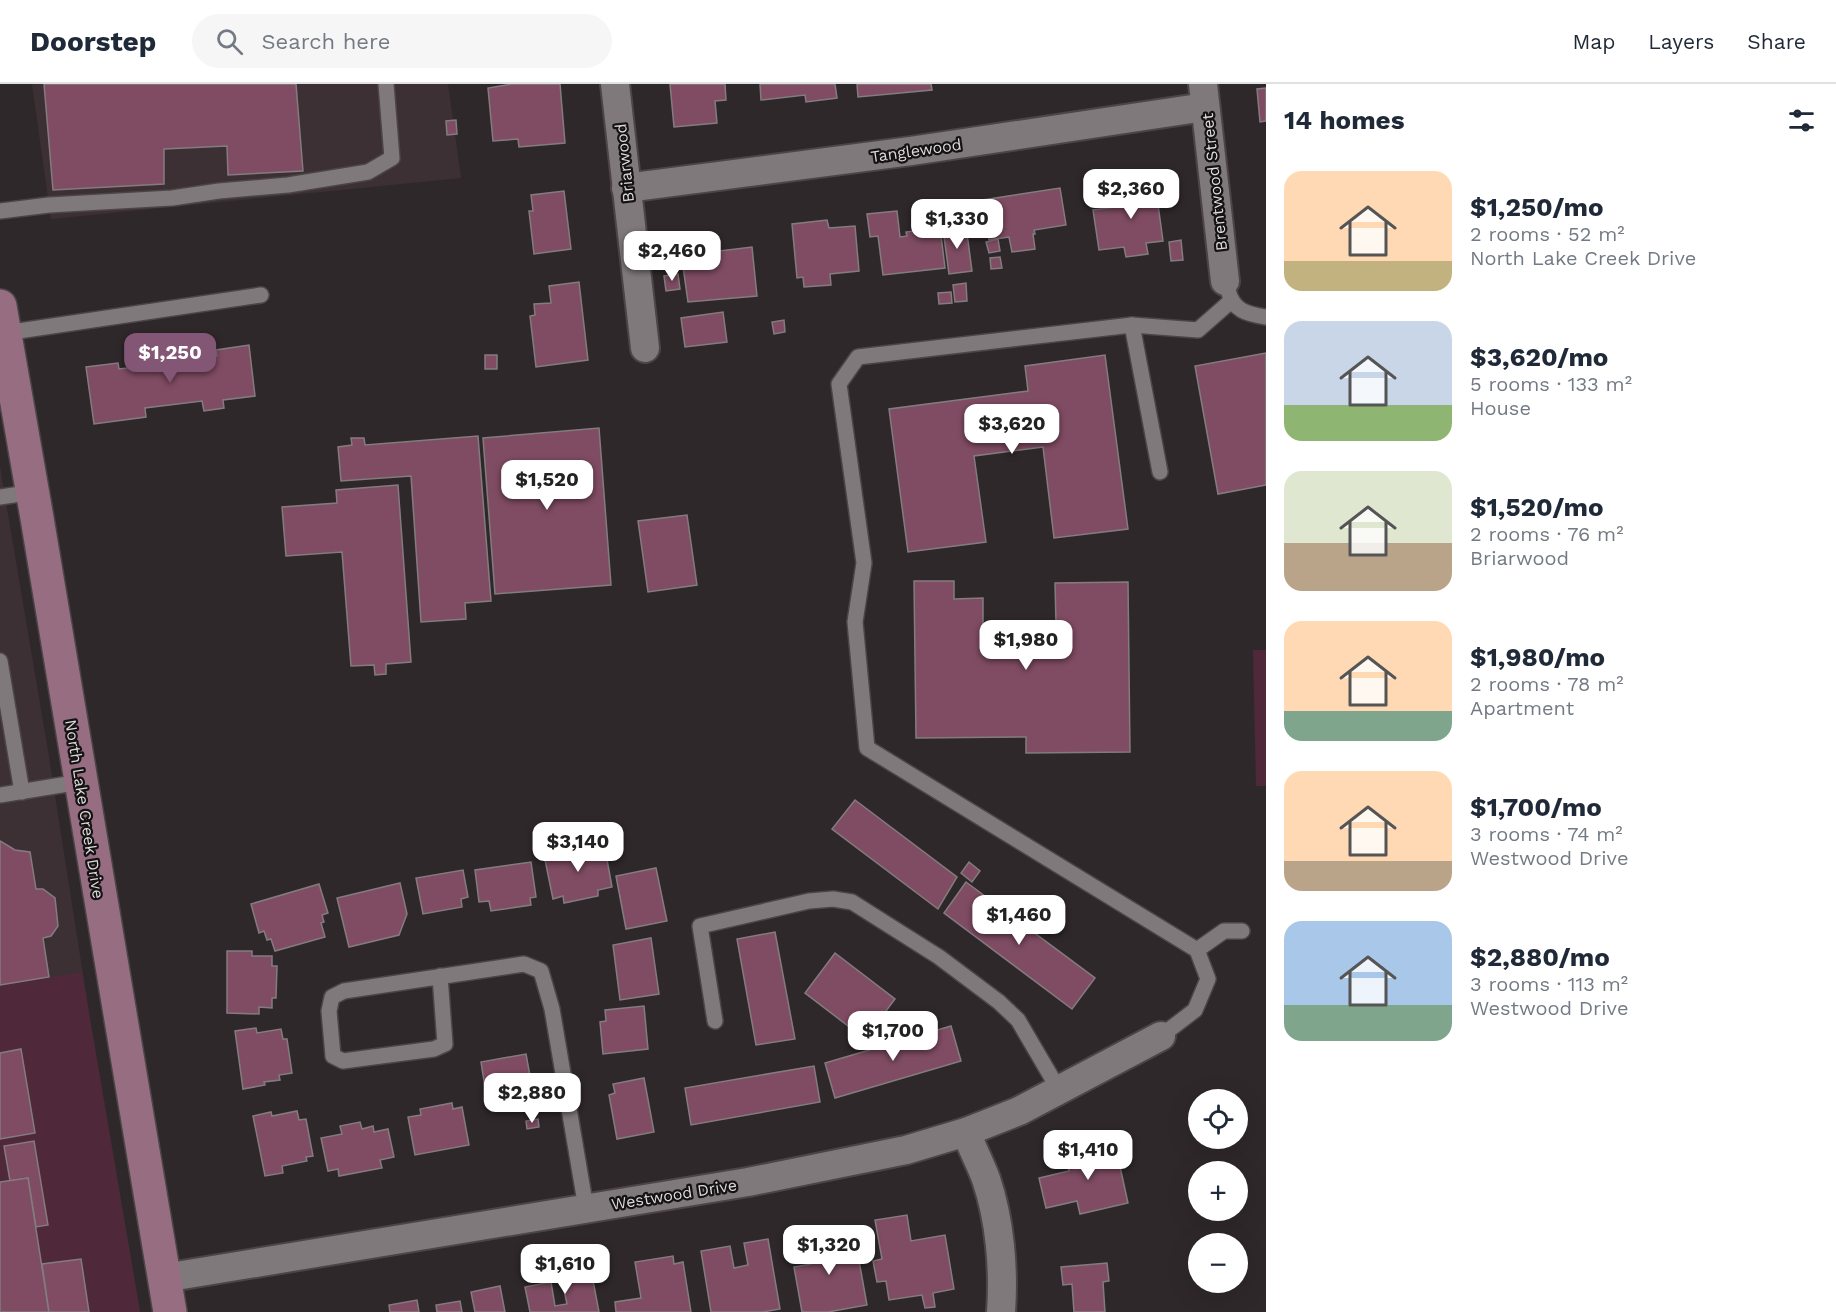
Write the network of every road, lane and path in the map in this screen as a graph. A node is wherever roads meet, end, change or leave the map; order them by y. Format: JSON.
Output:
{"nodes":[{"id":1,"x":386,"y":84,"type":"edge"},
{"id":2,"x":615,"y":84,"type":"edge"},
{"id":3,"x":1204,"y":95,"type":"edge"},
{"id":4,"x":626,"y":188,"type":"junction"},
{"id":5,"x":0,"y":211,"type":"edge"},
{"id":6,"x":1228,"y":291,"type":"junction"},
{"id":7,"x":261,"y":295,"type":"dead end"},
{"id":8,"x":1266,"y":317,"type":"edge"},
{"id":9,"x":2,"y":319,"type":"edge"},
{"id":10,"x":1132,"y":325,"type":"junction"},
{"id":11,"x":645,"y":348,"type":"dead end"},
{"id":12,"x":1160,"y":472,"type":"dead end"},
{"id":13,"x":33,"y":492,"type":"junction"},
{"id":14,"x":0,"y":497,"type":"edge"},
{"id":15,"x":0,"y":661,"type":"edge"},
{"id":16,"x":80,"y":782,"type":"junction"},
{"id":17,"x":22,"y":792,"type":"junction"},
{"id":18,"x":0,"y":795,"type":"edge"},
{"id":19,"x":1242,"y":931,"type":"dead end"},
{"id":20,"x":1197,"y":951,"type":"junction"},
{"id":21,"x":440,"y":976,"type":"junction"},
{"id":22,"x":715,"y":1022,"type":"dead end"},
{"id":23,"x":1161,"y":1036,"type":"joint"},
{"id":24,"x":1059,"y":1090,"type":"junction"},
{"id":25,"x":966,"y":1132,"type":"junction"},
{"id":26,"x":586,"y":1208,"type":"junction"},
{"id":27,"x":164,"y":1278,"type":"junction"},
{"id":28,"x":170,"y":1312,"type":"edge"},
{"id":29,"x":1001,"y":1312,"type":"edge"}],
"edges":[{"from":1,"to":5,"type":"lane"},
{"from":2,"to":4,"type":"street","name":"Briarwood"},
{"from":3,"to":4,"type":"street","name":"Tanglewood"},
{"from":3,"to":6,"type":"street","name":"Brentwood Street"},
{"from":4,"to":11,"type":"street","name":"Briarwood"},
{"from":6,"to":8,"type":"lane"},
{"from":6,"to":10,"type":"lane"},
{"from":7,"to":9,"type":"lane"},
{"from":9,"to":13,"type":"street","name":"North Lake Creek Drive"},
{"from":10,"to":12,"type":"lane"},
{"from":10,"to":20,"type":"lane"},
{"from":13,"to":14,"type":"lane"},
{"from":13,"to":16,"type":"street","name":"North Lake Creek Drive"},
{"from":15,"to":17,"type":"lane"},
{"from":16,"to":17,"type":"lane"},
{"from":16,"to":27,"type":"street","name":"North Lake Creek Drive"},
{"from":17,"to":18,"type":"lane"},
{"from":19,"to":20,"type":"lane"},
{"from":20,"to":23,"type":"lane"},
{"from":21,"to":21,"type":"lane"},
{"from":21,"to":26,"type":"lane"},
{"from":22,"to":24,"type":"lane"},
{"from":23,"to":24,"type":"street","name":"Westwood Drive"},
{"from":24,"to":25,"type":"street","name":"Westwood Drive"},
{"from":25,"to":26,"type":"street","name":"Westwood Drive"},
{"from":25,"to":29,"type":"street"},
{"from":26,"to":27,"type":"street","name":"Westwood Drive"},
{"from":27,"to":28,"type":"street","name":"North Lake Creek Drive"}]}
